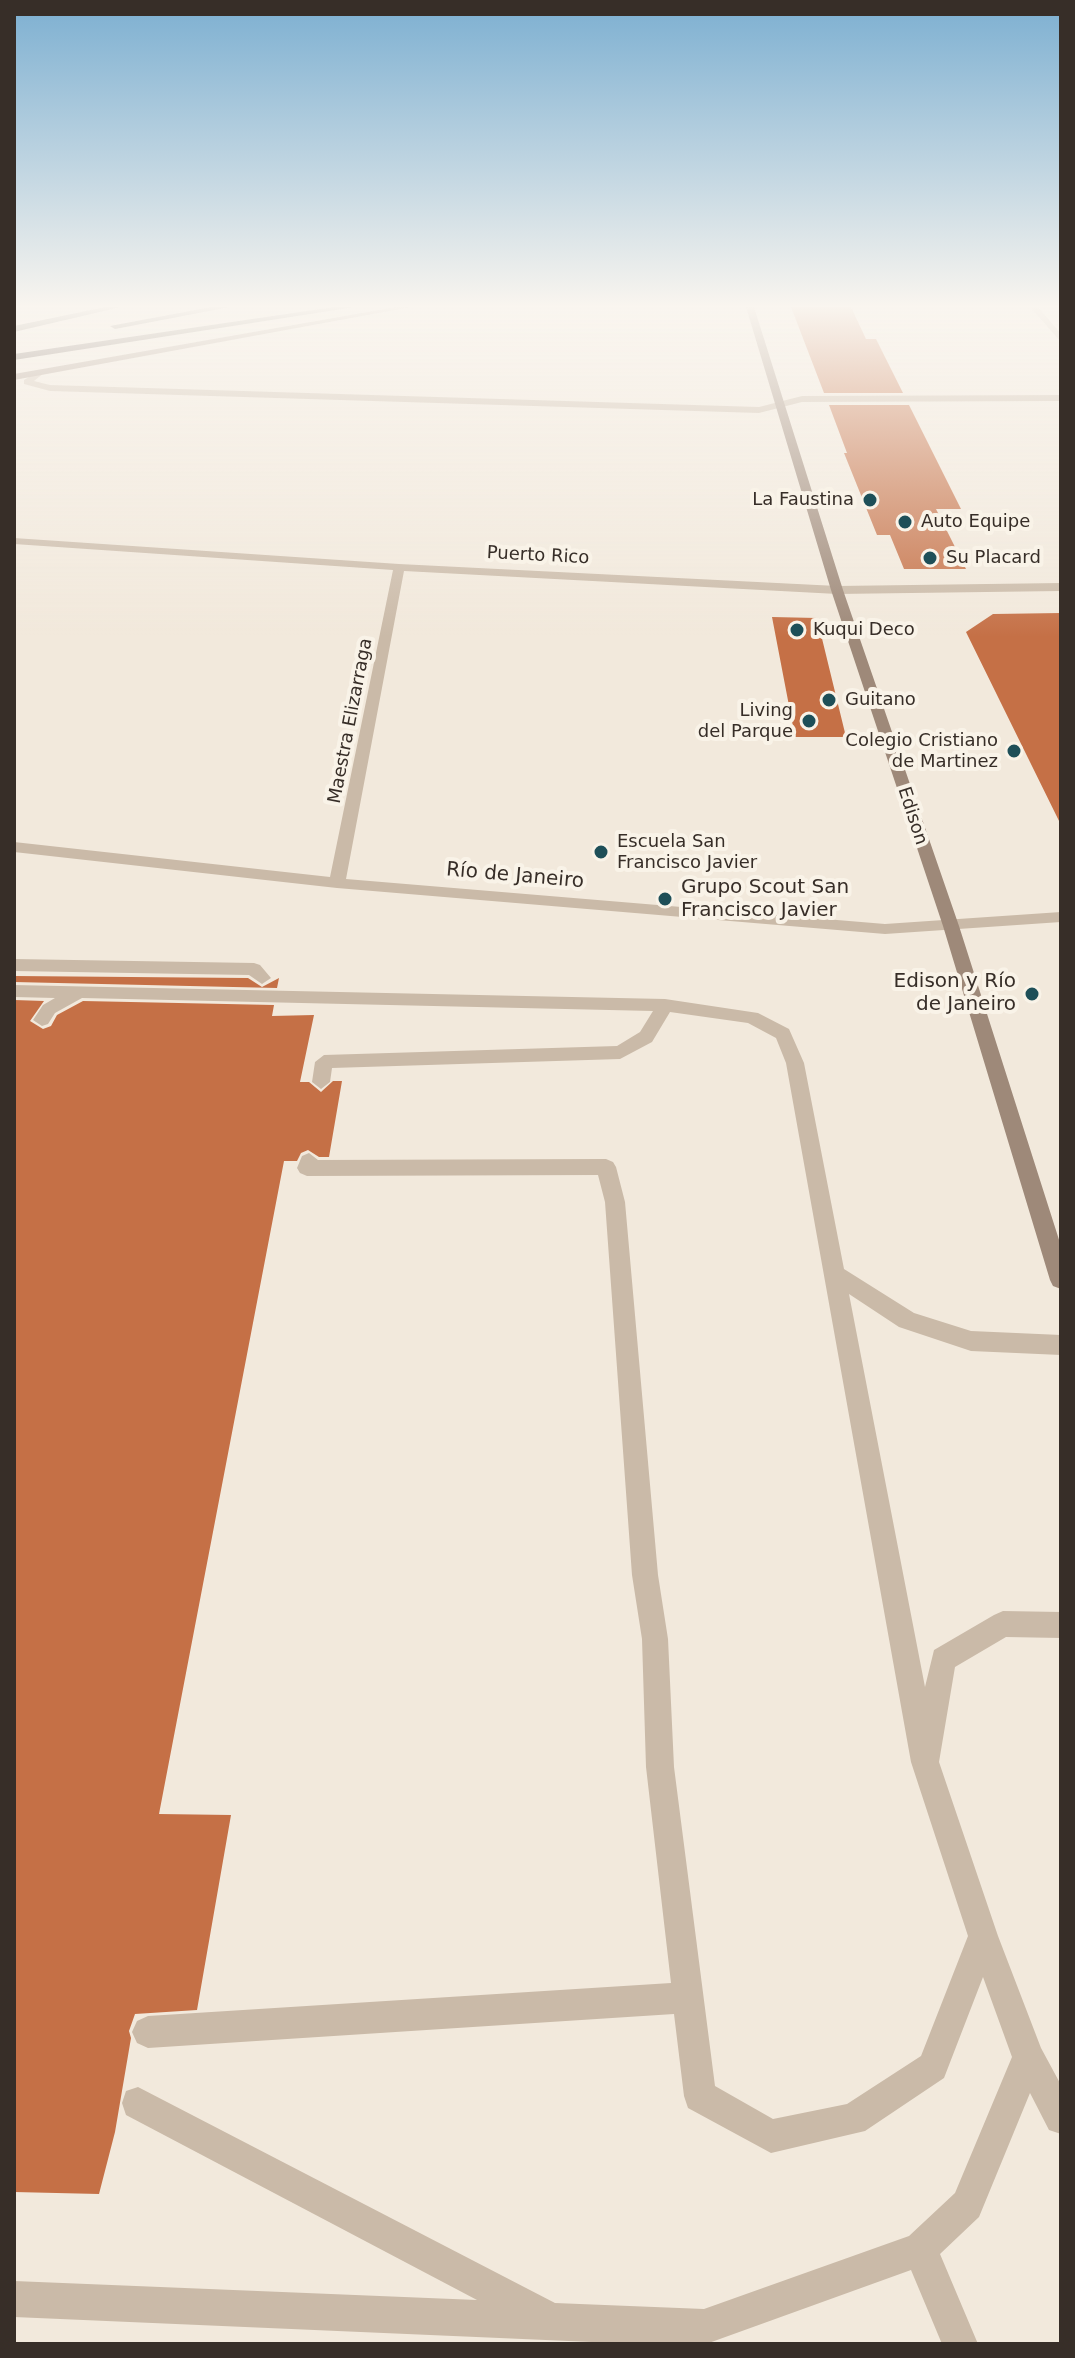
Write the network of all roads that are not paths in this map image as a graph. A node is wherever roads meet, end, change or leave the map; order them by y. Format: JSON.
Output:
{"nodes":[{"id":1,"x":785,"y":417,"type":"edge"},
{"id":2,"x":14,"y":541,"type":"edge"},
{"id":3,"x":399,"y":567,"type":"junction"},
{"id":4,"x":1061,"y":587,"type":"edge"},
{"id":5,"x":837,"y":590,"type":"junction"},
{"id":6,"x":14,"y":847,"type":"edge"},
{"id":7,"x":337,"y":883,"type":"junction"},
{"id":8,"x":1061,"y":917,"type":"edge"},
{"id":9,"x":951,"y":926,"type":"junction"},
{"id":10,"x":14,"y":965,"type":"edge"},
{"id":11,"x":262,"y":978,"type":"dead end"},
{"id":12,"x":14,"y":991,"type":"edge"},
{"id":13,"x":83,"y":992,"type":"junction"},
{"id":14,"x":665,"y":1005,"type":"junction"},
{"id":15,"x":42,"y":1020,"type":"dead end"},
{"id":16,"x":321,"y":1082,"type":"dead end"},
{"id":17,"x":309,"y":1161,"type":"dead end"},
{"id":18,"x":835,"y":1274,"type":"junction"},
{"id":19,"x":1061,"y":1280,"type":"edge"},
{"id":20,"x":1061,"y":1345,"type":"edge"},
{"id":21,"x":1061,"y":1625,"type":"edge"},
{"id":22,"x":925,"y":1762,"type":"junction"},
{"id":23,"x":983,"y":1936,"type":"junction"},
{"id":24,"x":688,"y":1998,"type":"junction"},
{"id":25,"x":148,"y":2032,"type":"dead end"},
{"id":26,"x":1028,"y":2057,"type":"junction"},
{"id":27,"x":138,"y":2103,"type":"dead end"},
{"id":28,"x":1061,"y":2118,"type":"edge"},
{"id":29,"x":920,"y":2249,"type":"junction"},
{"id":30,"x":14,"y":2299,"type":"edge"},
{"id":31,"x":551,"y":2320,"type":"junction"},
{"id":32,"x":652,"y":2334,"type":"edge"},
{"id":33,"x":960,"y":2344,"type":"edge"}],
"edges":[{"from":1,"to":5,"type":"street","name":"Edison"},
{"from":2,"to":3,"type":"street","name":"Puerto Rico"},
{"from":3,"to":5,"type":"street","name":"Puerto Rico"},
{"from":3,"to":7,"type":"street","name":"Maestra Elizarraga"},
{"from":4,"to":5,"type":"street","name":"Puerto Rico"},
{"from":5,"to":9,"type":"street","name":"Edison"},
{"from":6,"to":7,"type":"street","name":"Río de Janeiro"},
{"from":7,"to":9,"type":"street","name":"Río de Janeiro"},
{"from":8,"to":9,"type":"street","name":"Río de Janeiro"},
{"from":9,"to":19,"type":"street","name":"Edison"},
{"from":10,"to":11,"type":"street"},
{"from":12,"to":13,"type":"street"},
{"from":13,"to":14,"type":"street"},
{"from":13,"to":15,"type":"street"},
{"from":14,"to":16,"type":"street"},
{"from":14,"to":18,"type":"street"},
{"from":17,"to":24,"type":"street"},
{"from":18,"to":20,"type":"street"},
{"from":18,"to":22,"type":"street"},
{"from":21,"to":22,"type":"street"},
{"from":22,"to":23,"type":"street"},
{"from":23,"to":24,"type":"street"},
{"from":23,"to":26,"type":"street"},
{"from":24,"to":25,"type":"street"},
{"from":26,"to":28,"type":"street"},
{"from":26,"to":29,"type":"street"},
{"from":27,"to":31,"type":"street"},
{"from":29,"to":32,"type":"street"},
{"from":29,"to":33,"type":"street"},
{"from":30,"to":31,"type":"street"},
{"from":31,"to":32,"type":"street"}]}
